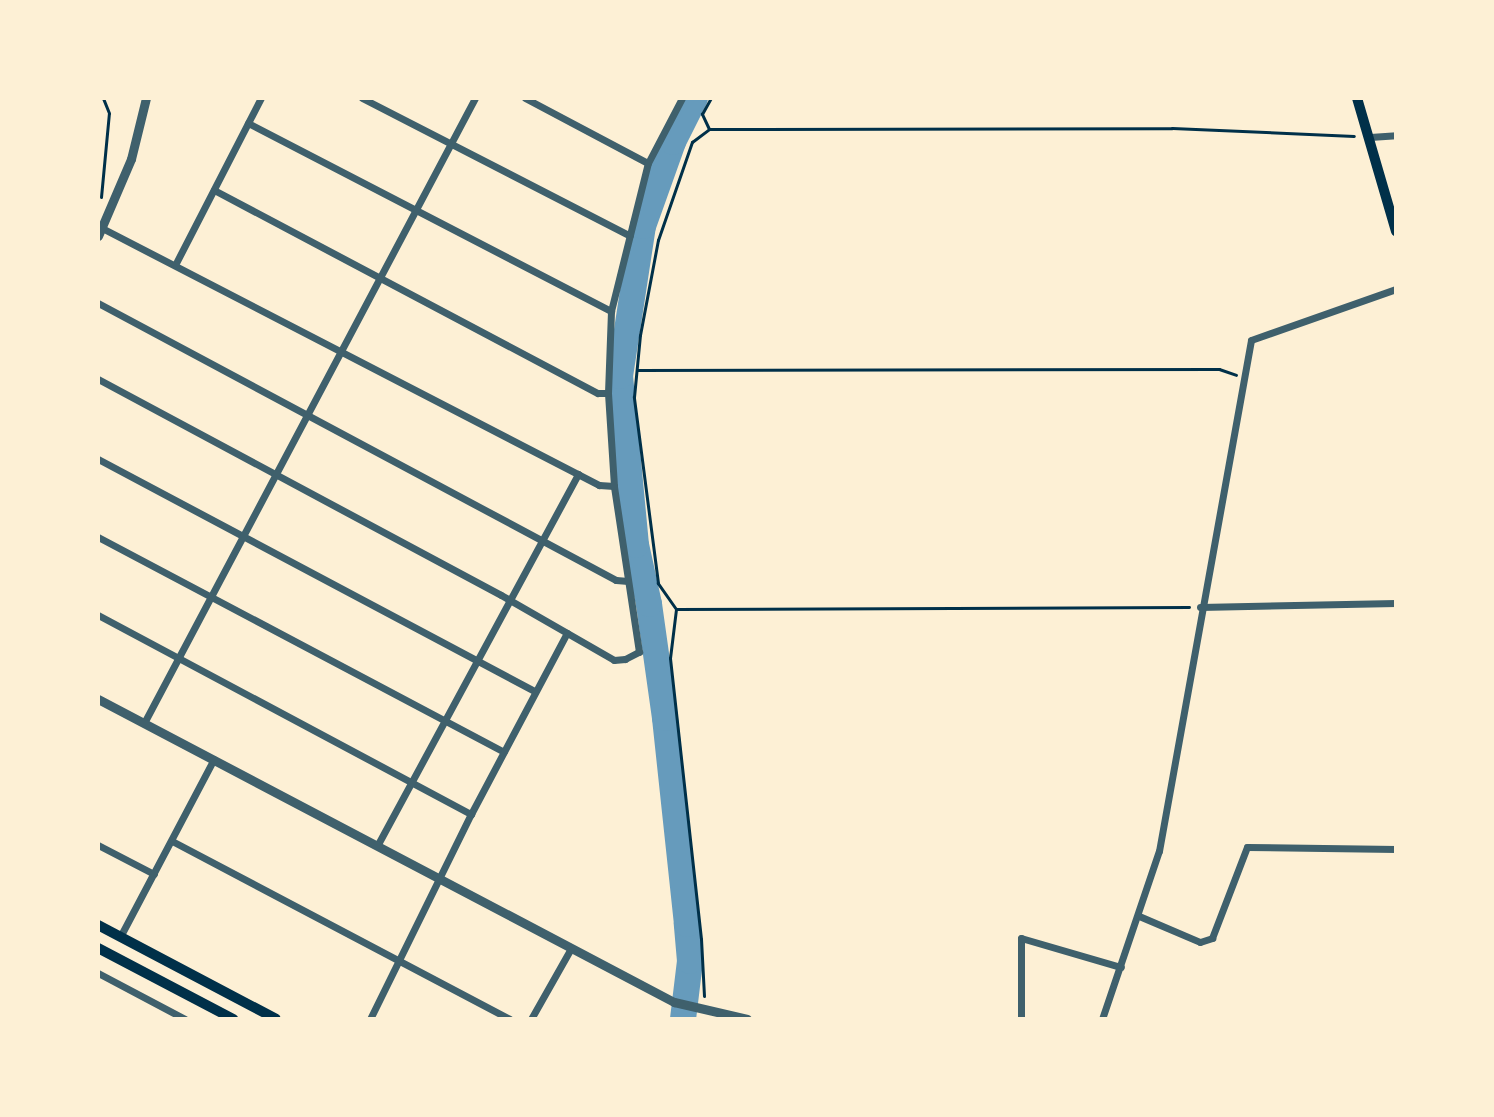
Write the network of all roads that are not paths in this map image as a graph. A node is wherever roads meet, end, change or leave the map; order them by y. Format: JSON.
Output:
{"nodes":[{"id":1,"x":146,"y":98,"type":"edge"},
{"id":2,"x":261,"y":98,"type":"edge"},
{"id":3,"x":362,"y":98,"type":"edge"},
{"id":4,"x":475,"y":98,"type":"edge"},
{"id":5,"x":525,"y":98,"type":"edge"},
{"id":6,"x":682,"y":98,"type":"edge"},
{"id":7,"x":1357,"y":98,"type":"edge"},
{"id":8,"x":248,"y":123,"type":"junction"},
{"id":9,"x":1396,"y":135,"type":"edge"},
{"id":10,"x":1370,"y":137,"type":"junction"},
{"id":11,"x":451,"y":144,"type":"junction"},
{"id":12,"x":648,"y":163,"type":"junction"},
{"id":13,"x":214,"y":190,"type":"junction"},
{"id":14,"x":415,"y":211,"type":"junction"},
{"id":15,"x":99,"y":230,"type":"edge"},
{"id":16,"x":1396,"y":231,"type":"edge"},
{"id":17,"x":630,"y":236,"type":"junction"},
{"id":18,"x":175,"y":265,"type":"junction"},
{"id":19,"x":381,"y":278,"type":"junction"},
{"id":20,"x":1396,"y":289,"type":"edge"},
{"id":21,"x":98,"y":303,"type":"edge"},
{"id":22,"x":611,"y":311,"type":"junction"},
{"id":23,"x":341,"y":352,"type":"junction"},
{"id":24,"x":98,"y":379,"type":"edge"},
{"id":25,"x":608,"y":393,"type":"junction"},
{"id":26,"x":309,"y":417,"type":"junction"},
{"id":27,"x":98,"y":459,"type":"edge"},
{"id":28,"x":578,"y":474,"type":"junction"},
{"id":29,"x":277,"y":476,"type":"junction"},
{"id":30,"x":614,"y":486,"type":"junction"},
{"id":31,"x":98,"y":537,"type":"edge"},
{"id":32,"x":245,"y":537,"type":"junction"},
{"id":33,"x":542,"y":540,"type":"junction"},
{"id":34,"x":628,"y":581,"type":"junction"},
{"id":35,"x":212,"y":598,"type":"junction"},
{"id":36,"x":510,"y":600,"type":"junction"},
{"id":37,"x":1396,"y":603,"type":"edge"},
{"id":38,"x":1200,"y":607,"type":"junction"},
{"id":39,"x":98,"y":615,"type":"edge"},
{"id":40,"x":567,"y":633,"type":"junction"},
{"id":41,"x":179,"y":659,"type":"junction"},
{"id":42,"x":477,"y":660,"type":"junction"},
{"id":43,"x":535,"y":691,"type":"junction"},
{"id":44,"x":98,"y":699,"type":"edge"},
{"id":45,"x":442,"y":720,"type":"junction"},
{"id":46,"x":144,"y":723,"type":"junction"},
{"id":47,"x":504,"y":752,"type":"junction"},
{"id":48,"x":214,"y":759,"type":"junction"},
{"id":49,"x":412,"y":783,"type":"junction"},
{"id":50,"x":471,"y":814,"type":"junction"},
{"id":51,"x":172,"y":841,"type":"junction"},
{"id":52,"x":98,"y":845,"type":"edge"},
{"id":53,"x":377,"y":846,"type":"junction"},
{"id":54,"x":1396,"y":849,"type":"edge"},
{"id":55,"x":154,"y":874,"type":"junction"},
{"id":56,"x":439,"y":879,"type":"junction"},
{"id":57,"x":1139,"y":916,"type":"junction"},
{"id":58,"x":98,"y":925,"type":"edge"},
{"id":59,"x":120,"y":937,"type":"junction"},
{"id":60,"x":98,"y":948,"type":"edge"},
{"id":61,"x":570,"y":950,"type":"junction"},
{"id":62,"x":401,"y":962,"type":"junction"},
{"id":63,"x":1121,"y":967,"type":"junction"},
{"id":64,"x":98,"y":973,"type":"edge"},
{"id":65,"x":185,"y":1019,"type":"edge"},
{"id":66,"x":233,"y":1019,"type":"edge"},
{"id":67,"x":276,"y":1019,"type":"edge"},
{"id":68,"x":370,"y":1019,"type":"edge"},
{"id":69,"x":509,"y":1019,"type":"edge"},
{"id":70,"x":531,"y":1019,"type":"edge"},
{"id":71,"x":747,"y":1019,"type":"edge"},
{"id":72,"x":1021,"y":1019,"type":"edge"},
{"id":73,"x":1102,"y":1019,"type":"edge"}],
"edges":[{"from":1,"to":15,"type":"street"},
{"from":2,"to":8,"type":"street"},
{"from":3,"to":11,"type":"street"},
{"from":4,"to":11,"type":"street"},
{"from":5,"to":12,"type":"street"},
{"from":6,"to":12,"type":"street"},
{"from":7,"to":10,"type":"main road"},
{"from":8,"to":13,"type":"street"},
{"from":8,"to":14,"type":"street"},
{"from":9,"to":10,"type":"street"},
{"from":10,"to":16,"type":"main road"},
{"from":11,"to":14,"type":"street"},
{"from":11,"to":17,"type":"street"},
{"from":12,"to":17,"type":"street"},
{"from":13,"to":18,"type":"street"},
{"from":13,"to":19,"type":"street"},
{"from":14,"to":19,"type":"street"},
{"from":14,"to":22,"type":"street"},
{"from":15,"to":18,"type":"street"},
{"from":17,"to":22,"type":"street"},
{"from":18,"to":23,"type":"street"},
{"from":19,"to":23,"type":"street"},
{"from":19,"to":25,"type":"street"},
{"from":20,"to":38,"type":"street"},
{"from":21,"to":26,"type":"street"},
{"from":22,"to":25,"type":"street"},
{"from":23,"to":26,"type":"street"},
{"from":23,"to":28,"type":"street"},
{"from":24,"to":29,"type":"street"},
{"from":25,"to":30,"type":"street"},
{"from":26,"to":29,"type":"street"},
{"from":26,"to":33,"type":"street"},
{"from":27,"to":32,"type":"street"},
{"from":28,"to":30,"type":"street"},
{"from":28,"to":33,"type":"street"},
{"from":29,"to":32,"type":"street"},
{"from":29,"to":36,"type":"street"},
{"from":30,"to":34,"type":"street"},
{"from":31,"to":35,"type":"street"},
{"from":32,"to":35,"type":"street"},
{"from":32,"to":42,"type":"street"},
{"from":33,"to":34,"type":"street"},
{"from":33,"to":36,"type":"street"},
{"from":34,"to":40,"type":"street"},
{"from":35,"to":41,"type":"street"},
{"from":35,"to":45,"type":"street"},
{"from":36,"to":40,"type":"street"},
{"from":36,"to":42,"type":"street"},
{"from":37,"to":38,"type":"street"},
{"from":38,"to":57,"type":"street"},
{"from":39,"to":41,"type":"street"},
{"from":40,"to":43,"type":"street"},
{"from":41,"to":46,"type":"street"},
{"from":41,"to":49,"type":"street"},
{"from":42,"to":43,"type":"street"},
{"from":42,"to":45,"type":"street"},
{"from":43,"to":47,"type":"street"},
{"from":44,"to":46,"type":"street"},
{"from":45,"to":47,"type":"street"},
{"from":45,"to":49,"type":"street"},
{"from":46,"to":48,"type":"street"},
{"from":47,"to":50,"type":"street"},
{"from":48,"to":51,"type":"street"},
{"from":48,"to":53,"type":"street"},
{"from":49,"to":50,"type":"street"},
{"from":49,"to":53,"type":"street"},
{"from":50,"to":56,"type":"street"},
{"from":51,"to":55,"type":"street"},
{"from":51,"to":62,"type":"street"},
{"from":52,"to":55,"type":"street"},
{"from":53,"to":56,"type":"street"},
{"from":54,"to":57,"type":"street"},
{"from":55,"to":59,"type":"street"},
{"from":56,"to":61,"type":"street"},
{"from":56,"to":62,"type":"street"},
{"from":57,"to":63,"type":"street"},
{"from":58,"to":59,"type":"main road"},
{"from":59,"to":67,"type":"main road"},
{"from":60,"to":66,"type":"main road"},
{"from":61,"to":70,"type":"street"},
{"from":61,"to":71,"type":"street"},
{"from":62,"to":68,"type":"street"},
{"from":62,"to":69,"type":"street"},
{"from":63,"to":72,"type":"street"},
{"from":63,"to":73,"type":"street"},
{"from":64,"to":65,"type":"street"}]}
